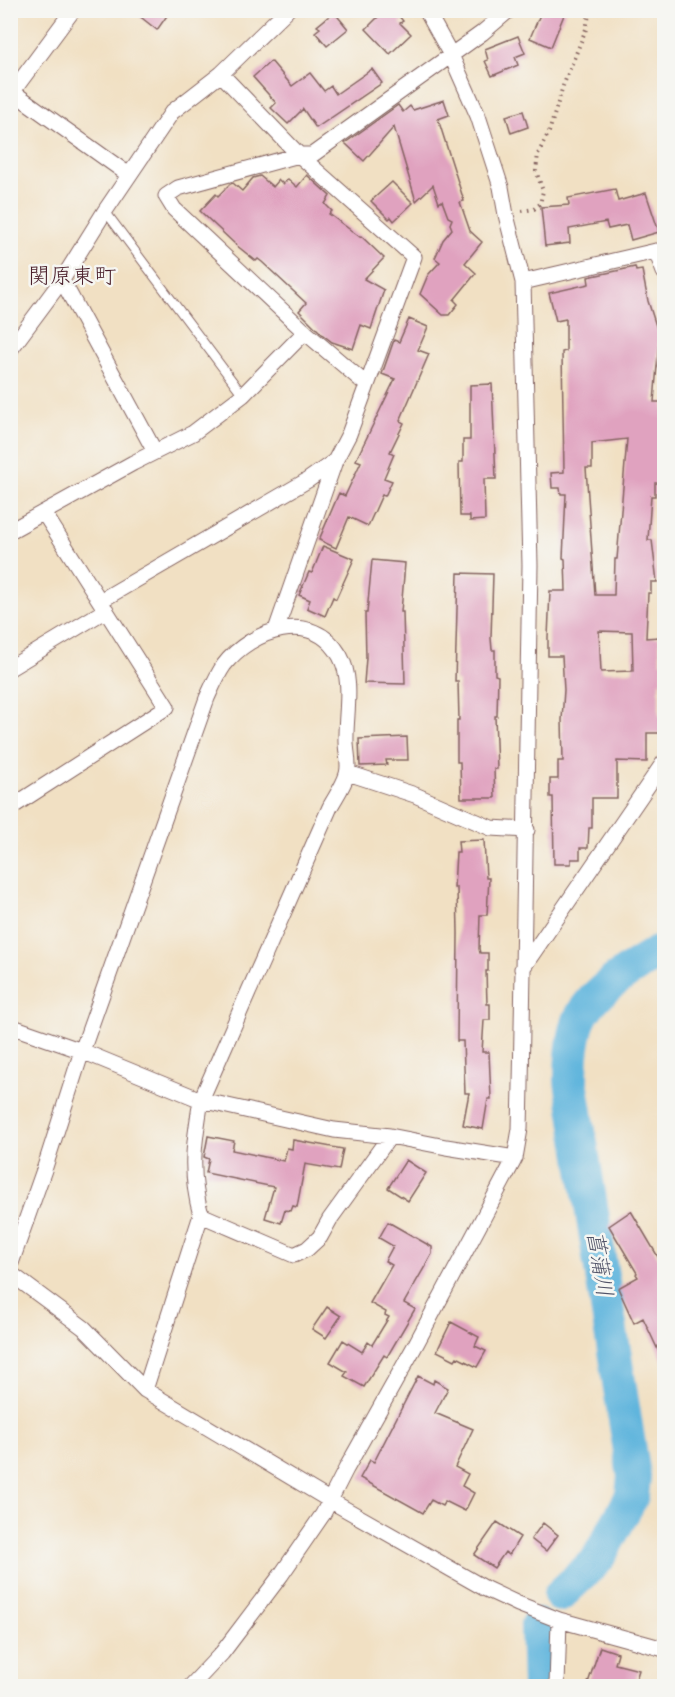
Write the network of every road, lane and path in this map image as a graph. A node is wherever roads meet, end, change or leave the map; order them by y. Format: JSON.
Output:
{"nodes":[{"id":1,"x":73,"y":10,"type":"edge"},
{"id":2,"x":287,"y":10,"type":"edge"},
{"id":3,"x":426,"y":10,"type":"edge"},
{"id":4,"x":510,"y":10,"type":"edge"},
{"id":5,"x":590,"y":10,"type":"edge"},
{"id":6,"x":451,"y":55,"type":"junction"},
{"id":7,"x":221,"y":74,"type":"junction"},
{"id":8,"x":11,"y":92,"type":"edge"},
{"id":9,"x":299,"y":155,"type":"junction"},
{"id":10,"x":129,"y":175,"type":"junction"},
{"id":11,"x":105,"y":211,"type":"junction"},
{"id":12,"x":506,"y":215,"type":"junction"},
{"id":13,"x":664,"y":272,"type":"edge"},
{"id":14,"x":62,"y":280,"type":"junction"},
{"id":15,"x":523,"y":282,"type":"junction"},
{"id":16,"x":305,"y":332,"type":"junction"},
{"id":17,"x":10,"y":350,"type":"edge"},
{"id":18,"x":367,"y":385,"type":"junction"},
{"id":19,"x":243,"y":395,"type":"junction"},
{"id":20,"x":155,"y":452,"type":"junction"},
{"id":21,"x":335,"y":461,"type":"junction"},
{"id":22,"x":44,"y":513,"type":"junction"},
{"id":23,"x":10,"y":531,"type":"edge"},
{"id":24,"x":103,"y":606,"type":"junction"},
{"id":25,"x":276,"y":630,"type":"junction"},
{"id":26,"x":10,"y":668,"type":"edge"},
{"id":27,"x":664,"y":762,"type":"edge"},
{"id":28,"x":348,"y":772,"type":"junction"},
{"id":29,"x":10,"y":808,"type":"edge"},
{"id":30,"x":527,"y":830,"type":"junction"},
{"id":31,"x":522,"y":969,"type":"junction"},
{"id":32,"x":10,"y":1026,"type":"edge"},
{"id":33,"x":82,"y":1051,"type":"junction"},
{"id":34,"x":201,"y":1100,"type":"junction"},
{"id":35,"x":390,"y":1136,"type":"junction"},
{"id":36,"x":515,"y":1158,"type":"junction"},
{"id":37,"x":201,"y":1215,"type":"junction"},
{"id":38,"x":10,"y":1266,"type":"edge"},
{"id":39,"x":10,"y":1274,"type":"edge"},
{"id":40,"x":145,"y":1390,"type":"junction"},
{"id":41,"x":331,"y":1501,"type":"junction"},
{"id":42,"x":559,"y":1620,"type":"junction"},
{"id":43,"x":664,"y":1650,"type":"edge"},
{"id":44,"x":190,"y":1686,"type":"edge"},
{"id":45,"x":557,"y":1686,"type":"edge"}],
"edges":[{"from":1,"to":8,"type":"street"},
{"from":2,"to":7,"type":"street"},
{"from":3,"to":6,"type":"street"},
{"from":4,"to":6,"type":"street"},
{"from":5,"to":12,"type":"path"},
{"from":6,"to":9,"type":"street"},
{"from":6,"to":12,"type":"street"},
{"from":7,"to":9,"type":"street"},
{"from":7,"to":10,"type":"street"},
{"from":8,"to":10,"type":"street"},
{"from":9,"to":16,"type":"street"},
{"from":9,"to":18,"type":"street"},
{"from":10,"to":11,"type":"street"},
{"from":11,"to":14,"type":"street"},
{"from":11,"to":19,"type":"lane"},
{"from":12,"to":15,"type":"street"},
{"from":13,"to":15,"type":"street"},
{"from":14,"to":17,"type":"street"},
{"from":14,"to":20,"type":"street"},
{"from":15,"to":30,"type":"street"},
{"from":16,"to":18,"type":"street"},
{"from":16,"to":19,"type":"street"},
{"from":18,"to":21,"type":"street"},
{"from":19,"to":20,"type":"street"},
{"from":20,"to":22,"type":"street"},
{"from":21,"to":24,"type":"street"},
{"from":21,"to":25,"type":"street"},
{"from":22,"to":23,"type":"street"},
{"from":22,"to":24,"type":"street"},
{"from":24,"to":26,"type":"street"},
{"from":24,"to":29,"type":"street"},
{"from":25,"to":28,"type":"street"},
{"from":25,"to":33,"type":"street"},
{"from":27,"to":31,"type":"street"},
{"from":28,"to":30,"type":"street"},
{"from":28,"to":34,"type":"street"},
{"from":30,"to":31,"type":"street"},
{"from":31,"to":36,"type":"street"},
{"from":32,"to":33,"type":"street"},
{"from":33,"to":34,"type":"street"},
{"from":33,"to":38,"type":"street"},
{"from":34,"to":35,"type":"street"},
{"from":34,"to":37,"type":"street"},
{"from":35,"to":36,"type":"street"},
{"from":35,"to":37,"type":"street"},
{"from":36,"to":41,"type":"street"},
{"from":37,"to":40,"type":"street"},
{"from":39,"to":40,"type":"street"},
{"from":40,"to":41,"type":"street"},
{"from":41,"to":42,"type":"street"},
{"from":41,"to":44,"type":"street"},
{"from":42,"to":43,"type":"street"},
{"from":42,"to":45,"type":"street"}]}
